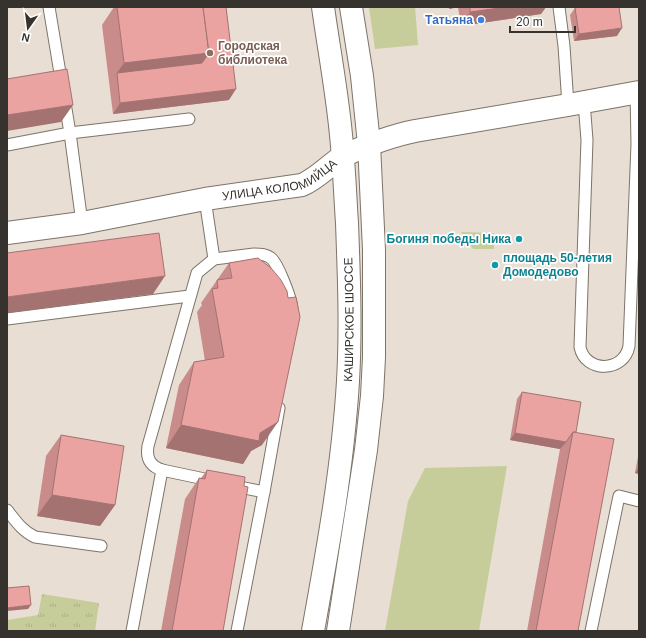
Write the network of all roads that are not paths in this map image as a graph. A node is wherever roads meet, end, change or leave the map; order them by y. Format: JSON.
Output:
{"nodes":[{"id":1,"x":49,"y":7,"type":"edge"},
{"id":2,"x":323,"y":7,"type":"edge"},
{"id":3,"x":351,"y":7,"type":"edge"},
{"id":4,"x":559,"y":7,"type":"edge"},
{"id":5,"x":638,"y":92,"type":"edge"},
{"id":6,"x":576,"y":104,"type":"junction"},
{"id":7,"x":189,"y":119,"type":"dead end"},
{"id":8,"x":70,"y":134,"type":"junction"},
{"id":9,"x":369,"y":144,"type":"junction"},
{"id":10,"x":7,"y":145,"type":"edge"},
{"id":11,"x":343,"y":156,"type":"junction"},
{"id":12,"x":205,"y":199,"type":"junction"},
{"id":13,"x":82,"y":223,"type":"junction"},
{"id":14,"x":7,"y":233,"type":"edge"},
{"id":15,"x":214,"y":259,"type":"junction"},
{"id":16,"x":190,"y":296,"type":"junction"},
{"id":17,"x":7,"y":319,"type":"edge"},
{"id":18,"x":291,"y":319,"type":"edge"},
{"id":19,"x":281,"y":401,"type":"edge"},
{"id":20,"x":162,"y":470,"type":"junction"},
{"id":21,"x":264,"y":492,"type":"junction"},
{"id":22,"x":639,"y":501,"type":"edge"},
{"id":23,"x":7,"y":510,"type":"edge"},
{"id":24,"x":101,"y":546,"type":"dead end"},
{"id":25,"x":132,"y":631,"type":"edge"},
{"id":26,"x":238,"y":631,"type":"edge"},
{"id":27,"x":313,"y":631,"type":"edge"},
{"id":28,"x":338,"y":631,"type":"edge"},
{"id":29,"x":591,"y":631,"type":"edge"}],
"edges":[{"from":1,"to":8,"type":"lane"},
{"from":2,"to":11,"type":"main road","name":"КАШИРСКОЕ ШОССЕ"},
{"from":3,"to":9,"type":"main road","name":"КАШИРСКОЕ ШОССЕ"},
{"from":4,"to":6,"type":"lane"},
{"from":5,"to":6,"type":"main road","name":"УЛИЦА КОЛОМИЙЦА"},
{"from":5,"to":6,"type":"lane"},
{"from":6,"to":9,"type":"main road","name":"УЛИЦА КОЛОМИЙЦА"},
{"from":7,"to":8,"type":"lane"},
{"from":8,"to":10,"type":"lane"},
{"from":8,"to":13,"type":"lane"},
{"from":9,"to":11,"type":"main road","name":"УЛИЦА КОЛОМИЙЦА"},
{"from":9,"to":28,"type":"main road","name":"КАШИРСКОЕ ШОССЕ"},
{"from":11,"to":12,"type":"main road","name":"УЛИЦА КОЛОМИЙЦА"},
{"from":11,"to":27,"type":"main road","name":"КАШИРСКОЕ ШОССЕ"},
{"from":12,"to":13,"type":"main road","name":"УЛИЦА КОЛОМИЙЦА"},
{"from":12,"to":15,"type":"lane"},
{"from":13,"to":14,"type":"main road","name":"УЛИЦА КОЛОМИЙЦА"},
{"from":15,"to":16,"type":"lane"},
{"from":15,"to":18,"type":"lane"},
{"from":16,"to":17,"type":"lane"},
{"from":16,"to":20,"type":"lane"},
{"from":19,"to":21,"type":"lane"},
{"from":20,"to":21,"type":"lane"},
{"from":20,"to":25,"type":"lane"},
{"from":21,"to":26,"type":"lane"},
{"from":22,"to":29,"type":"lane"},
{"from":23,"to":24,"type":"lane"}]}
